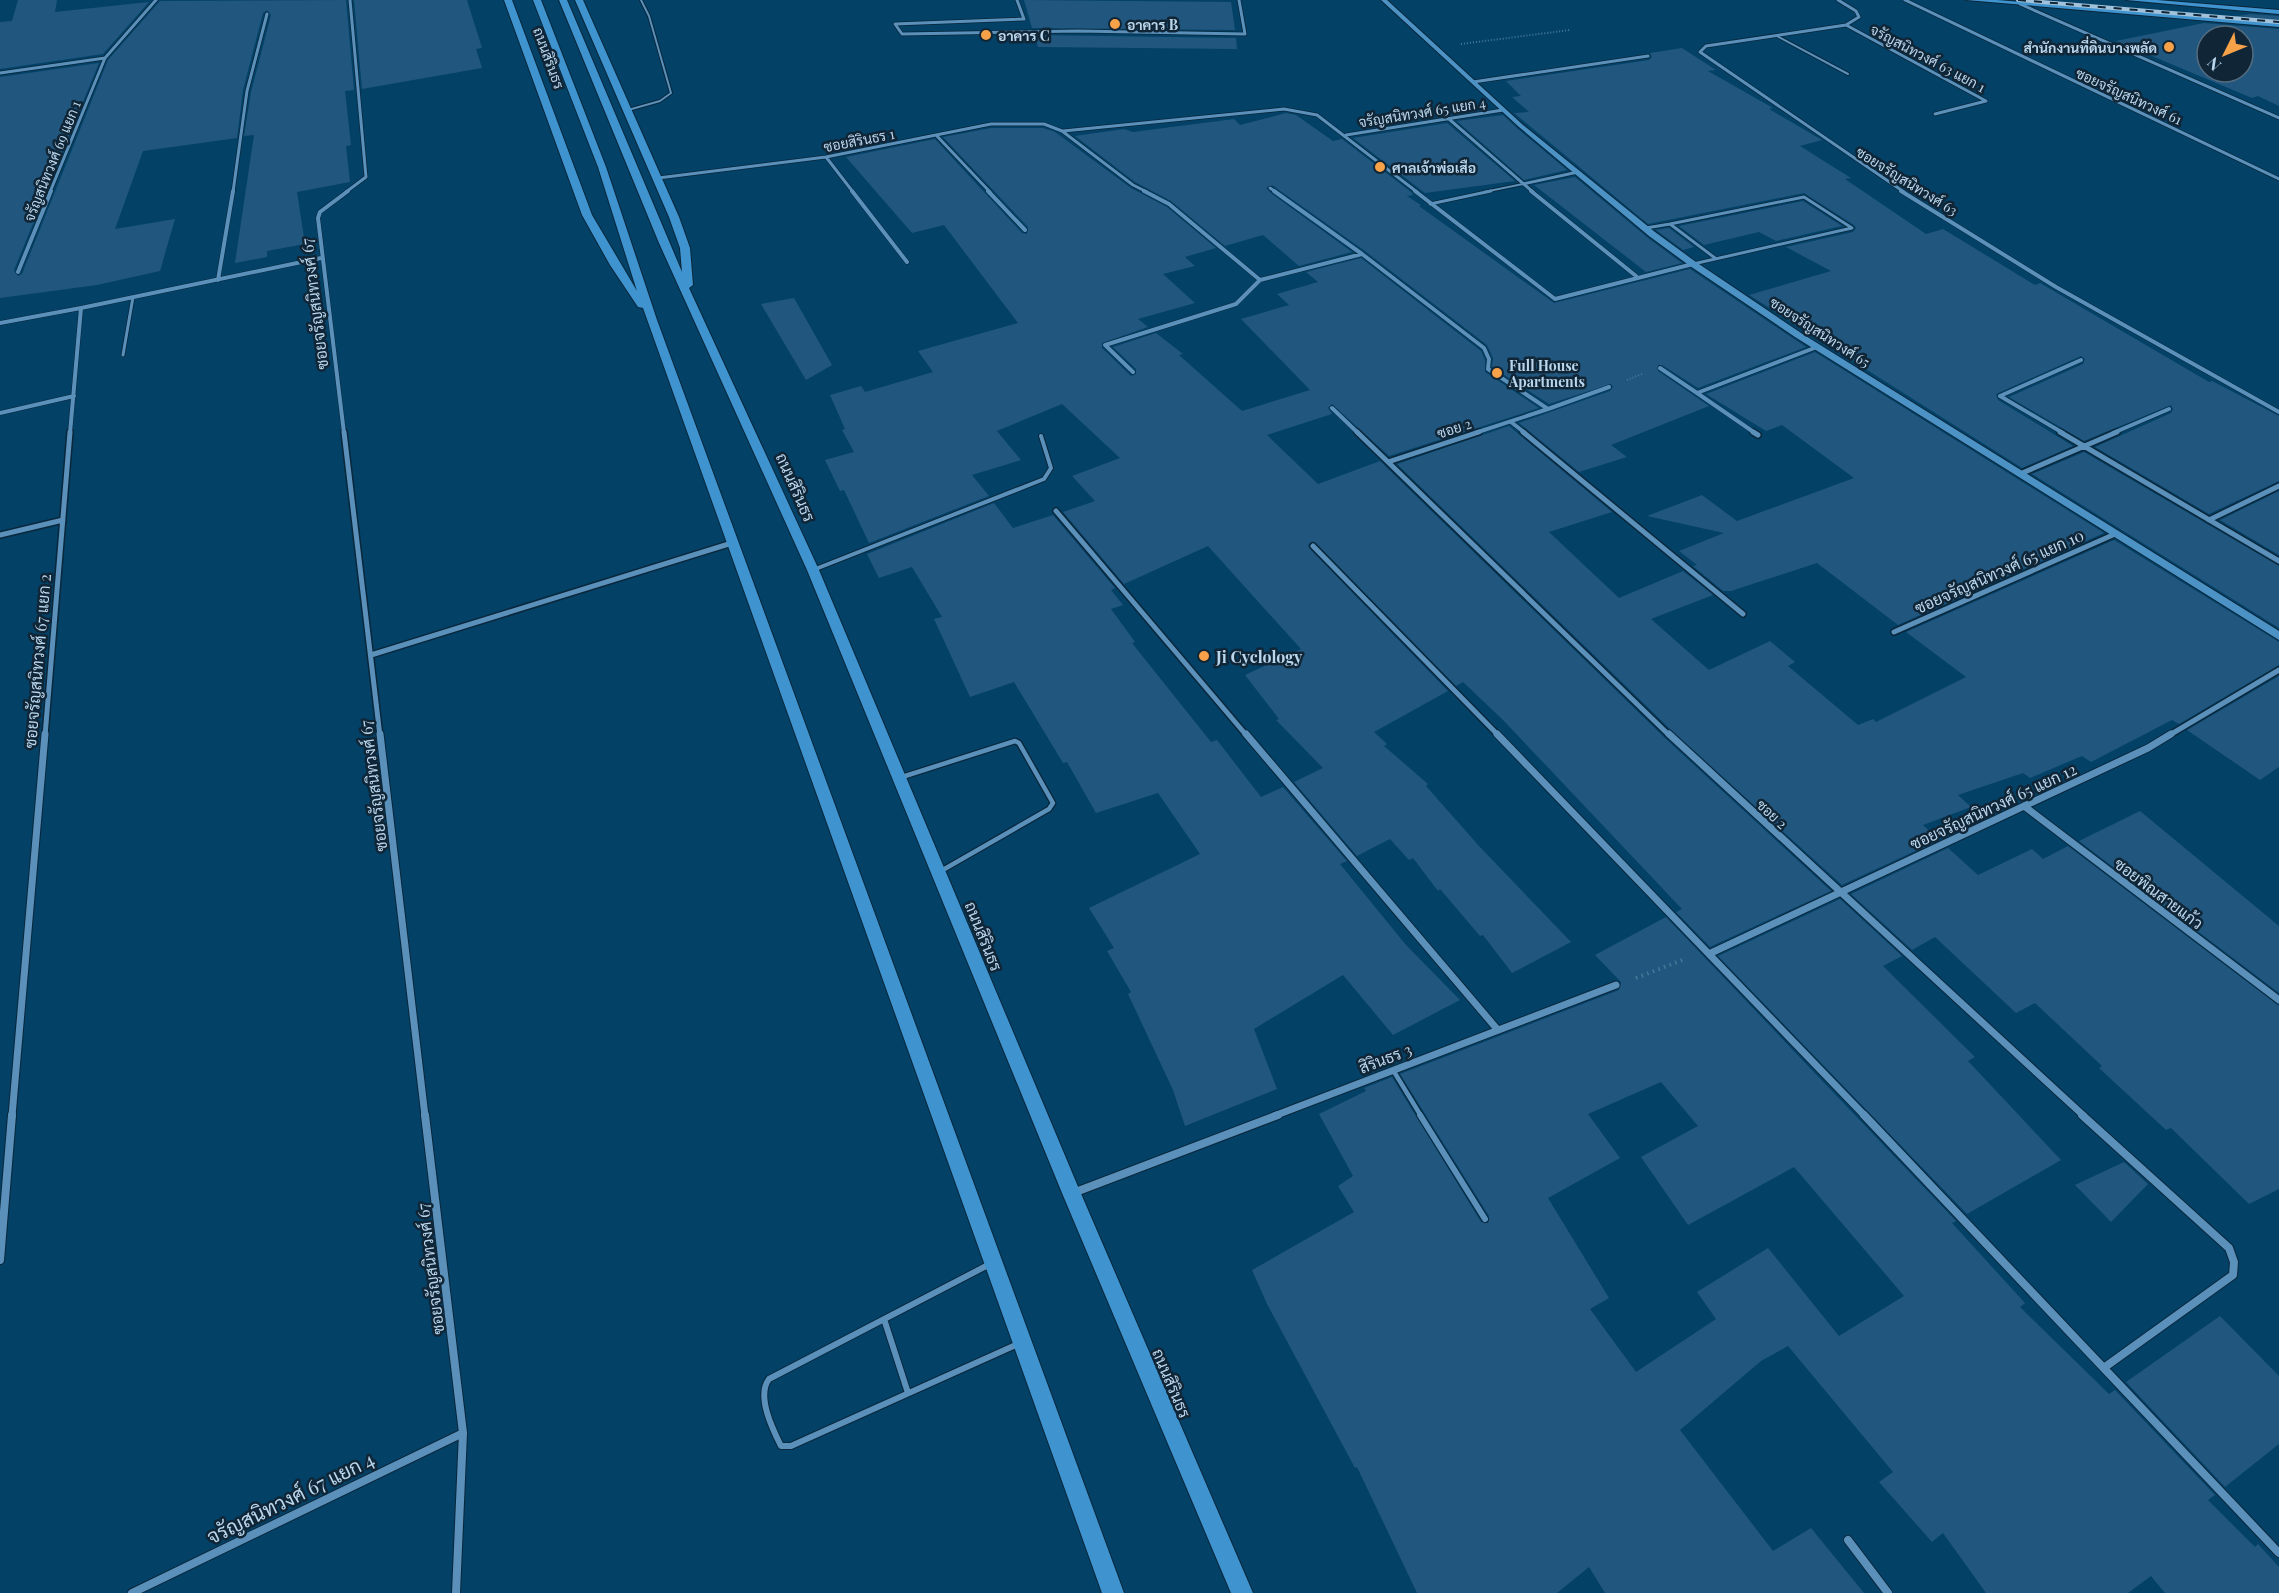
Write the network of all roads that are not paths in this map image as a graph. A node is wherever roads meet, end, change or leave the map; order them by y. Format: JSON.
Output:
{"nodes":[{"id":1,"x":156,"y":0,"type":"edge"},
{"id":2,"x":350,"y":0,"type":"edge"},
{"id":3,"x":508,"y":0,"type":"edge"},
{"id":4,"x":537,"y":0,"type":"edge"},
{"id":5,"x":563,"y":0,"type":"edge"},
{"id":6,"x":579,"y":0,"type":"edge"},
{"id":7,"x":641,"y":0,"type":"edge"},
{"id":8,"x":1017,"y":0,"type":"edge"},
{"id":9,"x":1239,"y":0,"type":"edge"},
{"id":10,"x":1384,"y":0,"type":"edge"},
{"id":11,"x":1838,"y":0,"type":"edge"},
{"id":12,"x":1905,"y":0,"type":"edge"},
{"id":13,"x":1970,"y":0,"type":"edge"},
{"id":14,"x":2130,"y":0,"type":"edge"},
{"id":15,"x":2020,"y":4,"type":"junction"},
{"id":16,"x":2279,"y":12,"type":"edge"},
{"id":17,"x":267,"y":14,"type":"dead end"},
{"id":18,"x":1846,"y":25,"type":"junction"},
{"id":19,"x":2279,"y":25,"type":"edge"},
{"id":20,"x":1777,"y":36,"type":"junction"},
{"id":21,"x":1648,"y":56,"type":"dead end"},
{"id":22,"x":105,"y":58,"type":"junction"},
{"id":23,"x":0,"y":73,"type":"edge"},
{"id":24,"x":1848,"y":74,"type":"dead end"},
{"id":25,"x":1473,"y":82,"type":"junction"},
{"id":26,"x":628,"y":110,"type":"junction"},
{"id":27,"x":1503,"y":110,"type":"junction"},
{"id":28,"x":1935,"y":114,"type":"dead end"},
{"id":29,"x":2279,"y":118,"type":"edge"},
{"id":30,"x":1449,"y":119,"type":"junction"},
{"id":31,"x":1062,"y":131,"type":"junction"},
{"id":32,"x":936,"y":135,"type":"junction"},
{"id":33,"x":1346,"y":135,"type":"junction"},
{"id":34,"x":826,"y":157,"type":"junction"},
{"id":35,"x":1578,"y":172,"type":"junction"},
{"id":36,"x":658,"y":178,"type":"junction"},
{"id":37,"x":2279,"y":178,"type":"edge"},
{"id":38,"x":1523,"y":184,"type":"junction"},
{"id":39,"x":1270,"y":188,"type":"dead end"},
{"id":40,"x":1430,"y":204,"type":"junction"},
{"id":41,"x":1671,"y":225,"type":"junction"},
{"id":42,"x":1646,"y":228,"type":"junction"},
{"id":43,"x":1025,"y":230,"type":"dead end"},
{"id":44,"x":1362,"y":254,"type":"junction"},
{"id":45,"x":321,"y":258,"type":"junction"},
{"id":46,"x":1715,"y":258,"type":"junction"},
{"id":47,"x":907,"y":262,"type":"dead end"},
{"id":48,"x":1693,"y":264,"type":"junction"},
{"id":49,"x":18,"y":272,"type":"dead end"},
{"id":50,"x":1636,"y":276,"type":"junction"},
{"id":51,"x":218,"y":280,"type":"junction"},
{"id":52,"x":1260,"y":280,"type":"junction"},
{"id":53,"x":689,"y":294,"type":"junction"},
{"id":54,"x":133,"y":297,"type":"junction"},
{"id":55,"x":81,"y":308,"type":"junction"},
{"id":56,"x":652,"y":320,"type":"junction"},
{"id":57,"x":0,"y":323,"type":"edge"},
{"id":58,"x":1817,"y":347,"type":"junction"},
{"id":59,"x":123,"y":355,"type":"dead end"},
{"id":60,"x":2081,"y":360,"type":"dead end"},
{"id":61,"x":1660,"y":368,"type":"road end"},
{"id":62,"x":1133,"y":372,"type":"dead end"},
{"id":63,"x":1609,"y":387,"type":"road end"},
{"id":64,"x":1697,"y":393,"type":"junction"},
{"id":65,"x":74,"y":396,"type":"junction"},
{"id":66,"x":1332,"y":408,"type":"dead end"},
{"id":67,"x":1548,"y":409,"type":"junction"},
{"id":68,"x":2169,"y":409,"type":"dead end"},
{"id":69,"x":2279,"y":412,"type":"edge"},
{"id":70,"x":0,"y":413,"type":"edge"},
{"id":71,"x":1511,"y":422,"type":"junction"},
{"id":72,"x":1758,"y":435,"type":"dead end"},
{"id":73,"x":1041,"y":436,"type":"dead end"},
{"id":74,"x":2084,"y":446,"type":"junction"},
{"id":75,"x":1388,"y":462,"type":"junction"},
{"id":76,"x":2020,"y":474,"type":"junction"},
{"id":77,"x":2279,"y":486,"type":"edge"},
{"id":78,"x":1056,"y":511,"type":"dead end"},
{"id":79,"x":63,"y":520,"type":"junction"},
{"id":80,"x":2209,"y":520,"type":"junction"},
{"id":81,"x":2115,"y":534,"type":"junction"},
{"id":82,"x":0,"y":535,"type":"edge"},
{"id":83,"x":732,"y":543,"type":"junction"},
{"id":84,"x":1313,"y":546,"type":"dead end"},
{"id":85,"x":2279,"y":561,"type":"edge"},
{"id":86,"x":813,"y":570,"type":"junction"},
{"id":87,"x":1743,"y":614,"type":"dead end"},
{"id":88,"x":1894,"y":632,"type":"dead end"},
{"id":89,"x":2279,"y":636,"type":"edge"},
{"id":90,"x":371,"y":655,"type":"junction"},
{"id":91,"x":2279,"y":670,"type":"edge"},
{"id":92,"x":899,"y":778,"type":"junction"},
{"id":93,"x":2024,"y":806,"type":"junction"},
{"id":94,"x":938,"y":872,"type":"junction"},
{"id":95,"x":1838,"y":893,"type":"junction"},
{"id":96,"x":1710,"y":952,"type":"junction"},
{"id":97,"x":1616,"y":985,"type":"road end"},
{"id":98,"x":2279,"y":1000,"type":"edge"},
{"id":99,"x":1497,"y":1029,"type":"junction"},
{"id":100,"x":1393,"y":1070,"type":"junction"},
{"id":101,"x":1071,"y":1193,"type":"junction"},
{"id":102,"x":1485,"y":1220,"type":"dead end"},
{"id":103,"x":0,"y":1260,"type":"edge"},
{"id":104,"x":992,"y":1263,"type":"junction"},
{"id":105,"x":884,"y":1320,"type":"junction"},
{"id":106,"x":1022,"y":1342,"type":"junction"},
{"id":107,"x":2104,"y":1367,"type":"junction"},
{"id":108,"x":908,"y":1394,"type":"junction"},
{"id":109,"x":463,"y":1433,"type":"junction"},
{"id":110,"x":1848,"y":1540,"type":"dead end"},
{"id":111,"x":2279,"y":1553,"type":"edge"},
{"id":112,"x":132,"y":1593,"type":"edge"},
{"id":113,"x":456,"y":1593,"type":"edge"},
{"id":114,"x":1113,"y":1593,"type":"edge"},
{"id":115,"x":1242,"y":1593,"type":"edge"},
{"id":116,"x":1888,"y":1593,"type":"edge"}],
"edges":[{"from":1,"to":22,"type":"street","name":"จรัญสนิทวงศ์ 69 แยก 1"},
{"from":2,"to":45,"type":"street","name":"ซอยจรัญสนิทวงศ์ 67"},
{"from":3,"to":56,"type":"main road","name":"ถนนสิรินธร"},
{"from":4,"to":56,"type":"main road","name":"ถนนสิรินธร"},
{"from":5,"to":53,"type":"main road","name":"ถนนสิรินธร"},
{"from":6,"to":26,"type":"main road","name":"ถนนสิรินธร"},
{"from":7,"to":26,"type":"lane"},
{"from":8,"to":9,"type":"street"},
{"from":10,"to":25,"type":"street","name":"ซอยจรัญสนิทวงศ์ 65"},
{"from":11,"to":18,"type":"street"},
{"from":12,"to":37,"type":"street","name":"ซอยจรัญสนิทวงศ์ 61"},
{"from":13,"to":15,"type":"main road"},
{"from":14,"to":16,"type":"main road"},
{"from":15,"to":19,"type":"main road"},
{"from":15,"to":29,"type":"street"},
{"from":17,"to":51,"type":"street"},
{"from":18,"to":20,"type":"street","name":"ซอยจรัญสนิทวงศ์ 63"},
{"from":18,"to":28,"type":"street","name":"จรัญสนิทวงศ์ 63 แยก 1"},
{"from":20,"to":24,"type":"lane"},
{"from":20,"to":69,"type":"street","name":"ซอยจรัญสนิทวงศ์ 63"},
{"from":21,"to":25,"type":"street"},
{"from":22,"to":23,"type":"street"},
{"from":22,"to":49,"type":"street","name":"จรัญสนิทวงศ์ 69 แยก 1"},
{"from":25,"to":27,"type":"street","name":"ซอยจรัญสนิทวงศ์ 65"},
{"from":26,"to":36,"type":"main road","name":"ถนนสิรินธร"},
{"from":27,"to":30,"type":"street","name":"จรัญสนิทวงศ์ 65 แยก 4"},
{"from":27,"to":35,"type":"street","name":"ซอยจรัญสนิทวงศ์ 65"},
{"from":30,"to":33,"type":"street","name":"จรัญสนิทวงศ์ 65 แยก 4"},
{"from":30,"to":38,"type":"street"},
{"from":31,"to":32,"type":"street","name":"ซอยสิรินธร 1"},
{"from":31,"to":33,"type":"street"},
{"from":31,"to":52,"type":"street"},
{"from":32,"to":34,"type":"street","name":"ซอยสิรินธร 1"},
{"from":32,"to":43,"type":"street"},
{"from":33,"to":40,"type":"street"},
{"from":34,"to":36,"type":"street","name":"ซอยสิรินธร 1"},
{"from":34,"to":47,"type":"street"},
{"from":35,"to":38,"type":"street"},
{"from":35,"to":42,"type":"street","name":"ซอยจรัญสนิทวงศ์ 65"},
{"from":36,"to":53,"type":"main road","name":"ถนนสิรินธร"},
{"from":38,"to":40,"type":"lane"},
{"from":38,"to":50,"type":"street"},
{"from":39,"to":44,"type":"street"},
{"from":40,"to":50,"type":"street"},
{"from":41,"to":42,"type":"lane"},
{"from":41,"to":46,"type":"lane"},
{"from":41,"to":46,"type":"lane"},
{"from":42,"to":48,"type":"street","name":"ซอยจรัญสนิทวงศ์ 65"},
{"from":44,"to":52,"type":"street"},
{"from":44,"to":67,"type":"street"},
{"from":45,"to":51,"type":"street"},
{"from":45,"to":90,"type":"street","name":"ซอยจรัญสนิทวงศ์ 67"},
{"from":46,"to":48,"type":"lane"},
{"from":48,"to":50,"type":"street"},
{"from":48,"to":58,"type":"street","name":"ซอยจรัญสนิทวงศ์ 65"},
{"from":51,"to":54,"type":"street"},
{"from":52,"to":62,"type":"street"},
{"from":53,"to":86,"type":"main road","name":"ถนนสิรินธร"},
{"from":54,"to":55,"type":"street"},
{"from":54,"to":59,"type":"lane"},
{"from":55,"to":57,"type":"street"},
{"from":55,"to":65,"type":"street","name":"ซอยจรัญสนิทวงศ์ 67 แยก 2"},
{"from":56,"to":83,"type":"main road","name":"ถนนสิรินธร"},
{"from":58,"to":64,"type":"street"},
{"from":58,"to":76,"type":"street","name":"ซอยจรัญสนิทวงศ์ 65"},
{"from":60,"to":74,"type":"street"},
{"from":61,"to":64,"type":"street"},
{"from":63,"to":67,"type":"street","name":"ซอย 2"},
{"from":64,"to":72,"type":"street"},
{"from":65,"to":70,"type":"street"},
{"from":65,"to":79,"type":"street","name":"ซอยจรัญสนิทวงศ์ 67 แยก 2"},
{"from":66,"to":75,"type":"street"},
{"from":67,"to":71,"type":"street","name":"ซอย 2"},
{"from":68,"to":74,"type":"street"},
{"from":71,"to":75,"type":"street","name":"ซอย 2"},
{"from":71,"to":87,"type":"street"},
{"from":73,"to":86,"type":"lane"},
{"from":74,"to":76,"type":"street"},
{"from":74,"to":80,"type":"street"},
{"from":75,"to":95,"type":"street","name":"ซอย 2"},
{"from":76,"to":81,"type":"street","name":"ซอยจรัญสนิทวงศ์ 65"},
{"from":77,"to":80,"type":"street"},
{"from":78,"to":99,"type":"street"},
{"from":79,"to":82,"type":"street"},
{"from":79,"to":103,"type":"street","name":"ซอยจรัญสนิทวงศ์ 67 แยก 2"},
{"from":80,"to":85,"type":"street"},
{"from":81,"to":88,"type":"street","name":"ซอยจรัญสนิทวงศ์ 65 แยก 10"},
{"from":81,"to":89,"type":"street","name":"ซอยจรัญสนิทวงศ์ 65"},
{"from":83,"to":90,"type":"street"},
{"from":83,"to":104,"type":"main road","name":"ถนนสิรินธร"},
{"from":84,"to":96,"type":"street"},
{"from":86,"to":92,"type":"main road","name":"ถนนสิรินธร"},
{"from":90,"to":109,"type":"street","name":"ซอยจรัญสนิทวงศ์ 67"},
{"from":91,"to":93,"type":"street","name":"ซอยจรัญสนิทวงศ์ 65 แยก 12"},
{"from":92,"to":94,"type":"main road","name":"ถนนสิรินธร"},
{"from":92,"to":94,"type":"lane"},
{"from":93,"to":95,"type":"street","name":"ซอยจรัญสนิทวงศ์ 65 แยก 12"},
{"from":93,"to":98,"type":"street","name":"ซอยพิณสายแก้ว"},
{"from":94,"to":101,"type":"main road","name":"ถนนสิรินธร"},
{"from":95,"to":96,"type":"street","name":"ซอยจรัญสนิทวงศ์ 65 แยก 12"},
{"from":95,"to":107,"type":"street","name":"ซอย 2"},
{"from":96,"to":107,"type":"street"},
{"from":97,"to":99,"type":"street","name":"สิรินธร 3"},
{"from":99,"to":100,"type":"street","name":"สิรินธร 3"},
{"from":100,"to":101,"type":"street","name":"สิรินธร 3"},
{"from":100,"to":102,"type":"lane"},
{"from":101,"to":115,"type":"main road","name":"ถนนสิรินธร"},
{"from":104,"to":105,"type":"lane"},
{"from":104,"to":106,"type":"main road","name":"ถนนสิรินธร"},
{"from":105,"to":108,"type":"lane"},
{"from":105,"to":108,"type":"lane"},
{"from":106,"to":108,"type":"lane"},
{"from":106,"to":114,"type":"main road","name":"ถนนสิรินธร"},
{"from":107,"to":111,"type":"street"},
{"from":109,"to":112,"type":"street","name":"จรัญสนิทวงศ์ 67 แยก 4"},
{"from":109,"to":113,"type":"street","name":"ซอยจรัญสนิทวงศ์ 67"},
{"from":110,"to":116,"type":"street"}]}
